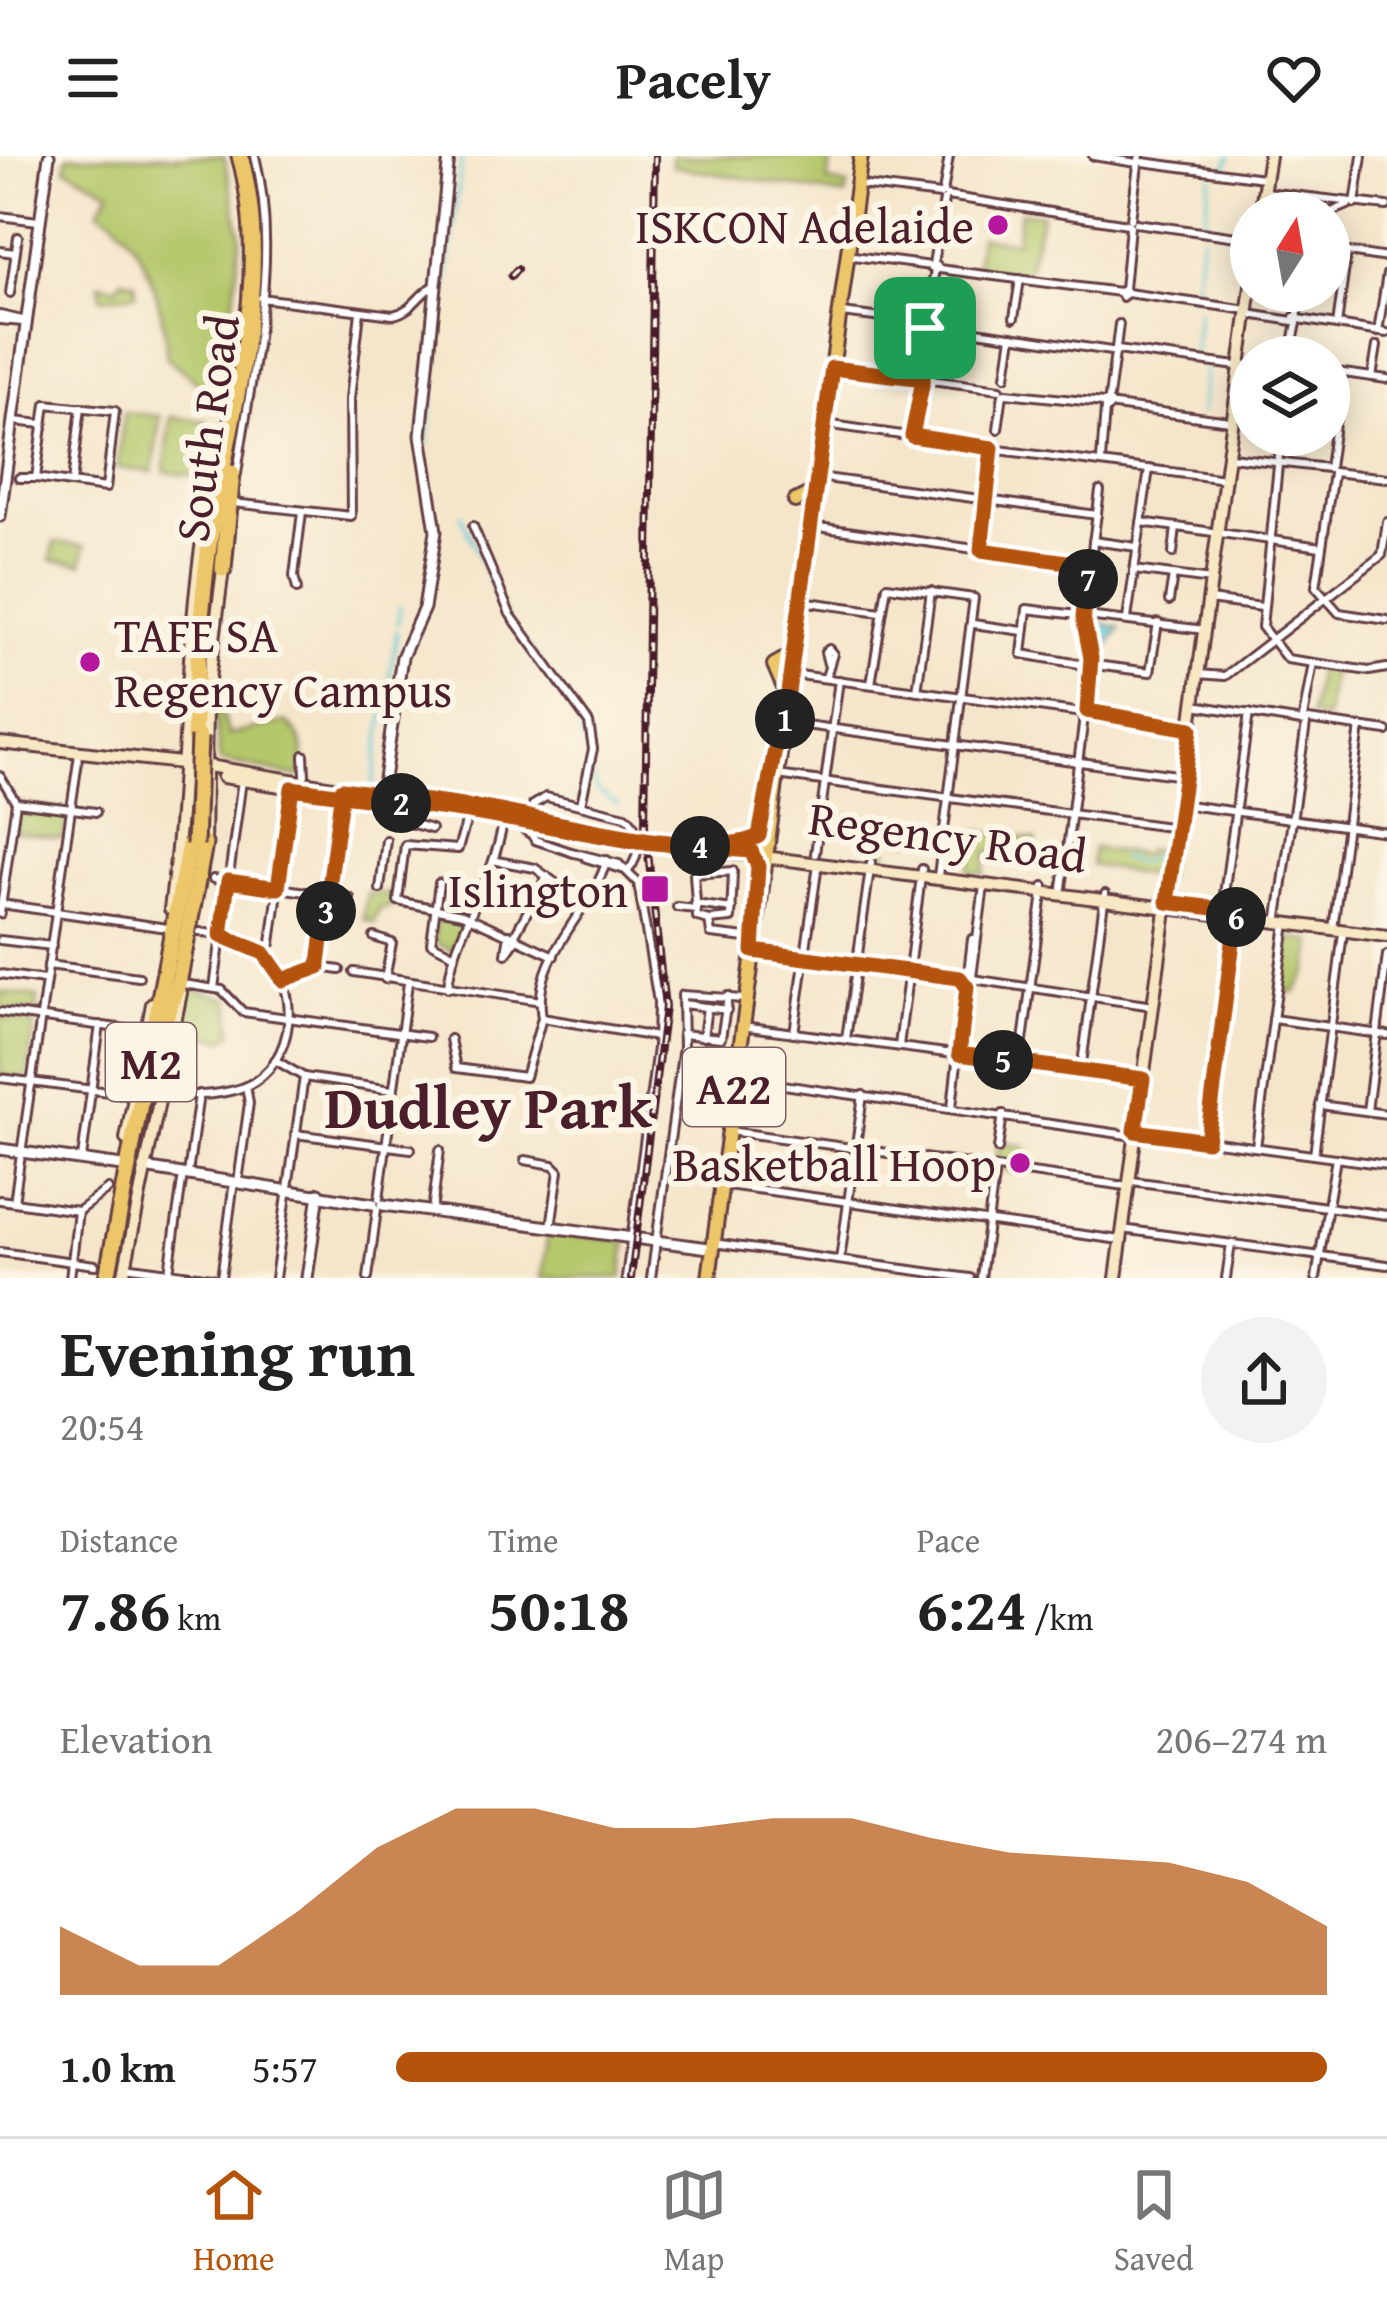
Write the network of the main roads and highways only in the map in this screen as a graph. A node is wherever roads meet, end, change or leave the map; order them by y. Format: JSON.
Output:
{"nodes":[{"id":1,"x":858,"y":156,"type":"edge"},
{"id":2,"x":1269,"y":156,"type":"edge"},
{"id":3,"x":250,"y":157,"type":"edge"},
{"id":4,"x":1265,"y":192,"type":"edge"},
{"id":5,"x":854,"y":194,"type":"junction"},
{"id":6,"x":845,"y":255,"type":"junction"},
{"id":7,"x":1230,"y":448,"type":"edge"},
{"id":8,"x":230,"y":451,"type":"junction"},
{"id":9,"x":811,"y":493,"type":"junction"},
{"id":10,"x":795,"y":501,"type":"dead end"},
{"id":11,"x":205,"y":520,"type":"joint"},
{"id":12,"x":223,"y":569,"type":"joint"},
{"id":13,"x":798,"y":600,"type":"junction"},
{"id":14,"x":782,"y":722,"type":"junction"},
{"id":15,"x":0,"y":746,"type":"edge"},
{"id":16,"x":78,"y":756,"type":"junction"},
{"id":17,"x":186,"y":759,"type":"junction"},
{"id":18,"x":214,"y":775,"type":"junction"},
{"id":19,"x":303,"y":784,"type":"junction"},
{"id":20,"x":341,"y":792,"type":"junction"},
{"id":21,"x":385,"y":793,"type":"junction"},
{"id":22,"x":511,"y":818,"type":"junction"},
{"id":23,"x":543,"y":821,"type":"junction"},
{"id":24,"x":196,"y":844,"type":"junction"},
{"id":25,"x":758,"y":849,"type":"junction"},
{"id":26,"x":938,"y":874,"type":"junction"},
{"id":27,"x":1044,"y":888,"type":"junction"},
{"id":28,"x":1105,"y":896,"type":"junction"},
{"id":29,"x":1163,"y":908,"type":"junction"},
{"id":30,"x":1237,"y":913,"type":"junction"},
{"id":31,"x":1387,"y":934,"type":"edge"},
{"id":32,"x":157,"y":1019,"type":"junction"},
{"id":33,"x":135,"y":1138,"type":"junction"},
{"id":34,"x":114,"y":1276,"type":"edge"},
{"id":35,"x":1118,"y":1276,"type":"edge"},
{"id":36,"x":707,"y":1278,"type":"edge"}],
"edges":[{"from":1,"to":5,"type":"main road","number":"A22"},
{"from":1,"to":5,"type":"main road","number":"A22"},
{"from":2,"to":4,"type":"main road"},
{"from":3,"to":8,"type":"highway","number":"M2"},
{"from":5,"to":6,"type":"main road","number":"A22"},
{"from":6,"to":9,"type":"main road","number":"A22"},
{"from":6,"to":13,"type":"main road","number":"A22"},
{"from":7,"to":29,"type":"main road"},
{"from":8,"to":11,"type":"highway","number":"M2"},
{"from":8,"to":12,"type":"highway"},
{"from":8,"to":17,"type":"highway","number":"M2"},
{"from":9,"to":10,"type":"main road"},
{"from":9,"to":13,"type":"main road","number":"A22"},
{"from":11,"to":17,"type":"main road","name":"South Road","number":"M2"},
{"from":12,"to":18,"type":"main road","name":"South Road"},
{"from":13,"to":14,"type":"main road","number":"A22"},
{"from":13,"to":14,"type":"main road","number":"A22"},
{"from":14,"to":25,"type":"main road","number":"A22"},
{"from":14,"to":25,"type":"main road","number":"A22"},
{"from":15,"to":16,"type":"main road","name":"Regency Road"},
{"from":16,"to":17,"type":"main road","name":"Regency Road"},
{"from":16,"to":17,"type":"main road","name":"Regency Road"},
{"from":17,"to":18,"type":"main road","name":"Regency Road"},
{"from":17,"to":24,"type":"highway","number":"M2","bridge":true},
{"from":17,"to":32,"type":"main road","name":"South Road"},
{"from":18,"to":19,"type":"main road","name":"Regency Road"},
{"from":18,"to":19,"type":"main road","name":"Regency Road"},
{"from":18,"to":24,"type":"main road","name":"South Road"},
{"from":19,"to":20,"type":"main road","name":"Regency Road"},
{"from":20,"to":21,"type":"main road","name":"Regency Road"},
{"from":20,"to":21,"type":"main road","name":"Regency Road"},
{"from":21,"to":22,"type":"main road","name":"Regency Road"},
{"from":22,"to":23,"type":"main road","name":"Regency Road"},
{"from":22,"to":23,"type":"main road"},
{"from":22,"to":23,"type":"main road"},
{"from":23,"to":25,"type":"main road","name":"Regency Road","bridge":true},
{"from":24,"to":32,"type":"highway","number":"M2"},
{"from":24,"to":33,"type":"highway","number":"M2"},
{"from":24,"to":34,"type":"main road","name":"South Road"},
{"from":25,"to":26,"type":"main road","name":"Regency Road"},
{"from":25,"to":36,"type":"main road","number":"A22"},
{"from":26,"to":27,"type":"main road","name":"Regency Road"},
{"from":26,"to":27,"type":"main road","name":"Regency Road"},
{"from":27,"to":28,"type":"main road","name":"Regency Road"},
{"from":27,"to":28,"type":"main road","name":"Regency Road"},
{"from":28,"to":29,"type":"main road","name":"Regency Road"},
{"from":29,"to":30,"type":"main road","name":"Regency Road"},
{"from":29,"to":30,"type":"main road","name":"Regency Road"},
{"from":29,"to":35,"type":"main road"},
{"from":30,"to":31,"type":"main road","name":"Regency Road"},
{"from":32,"to":33,"type":"highway"},
{"from":32,"to":34,"type":"highway","number":"M2"},
{"from":32,"to":34,"type":"main road","name":"South Road"},
{"from":33,"to":34,"type":"highway","number":"M2"}]}
